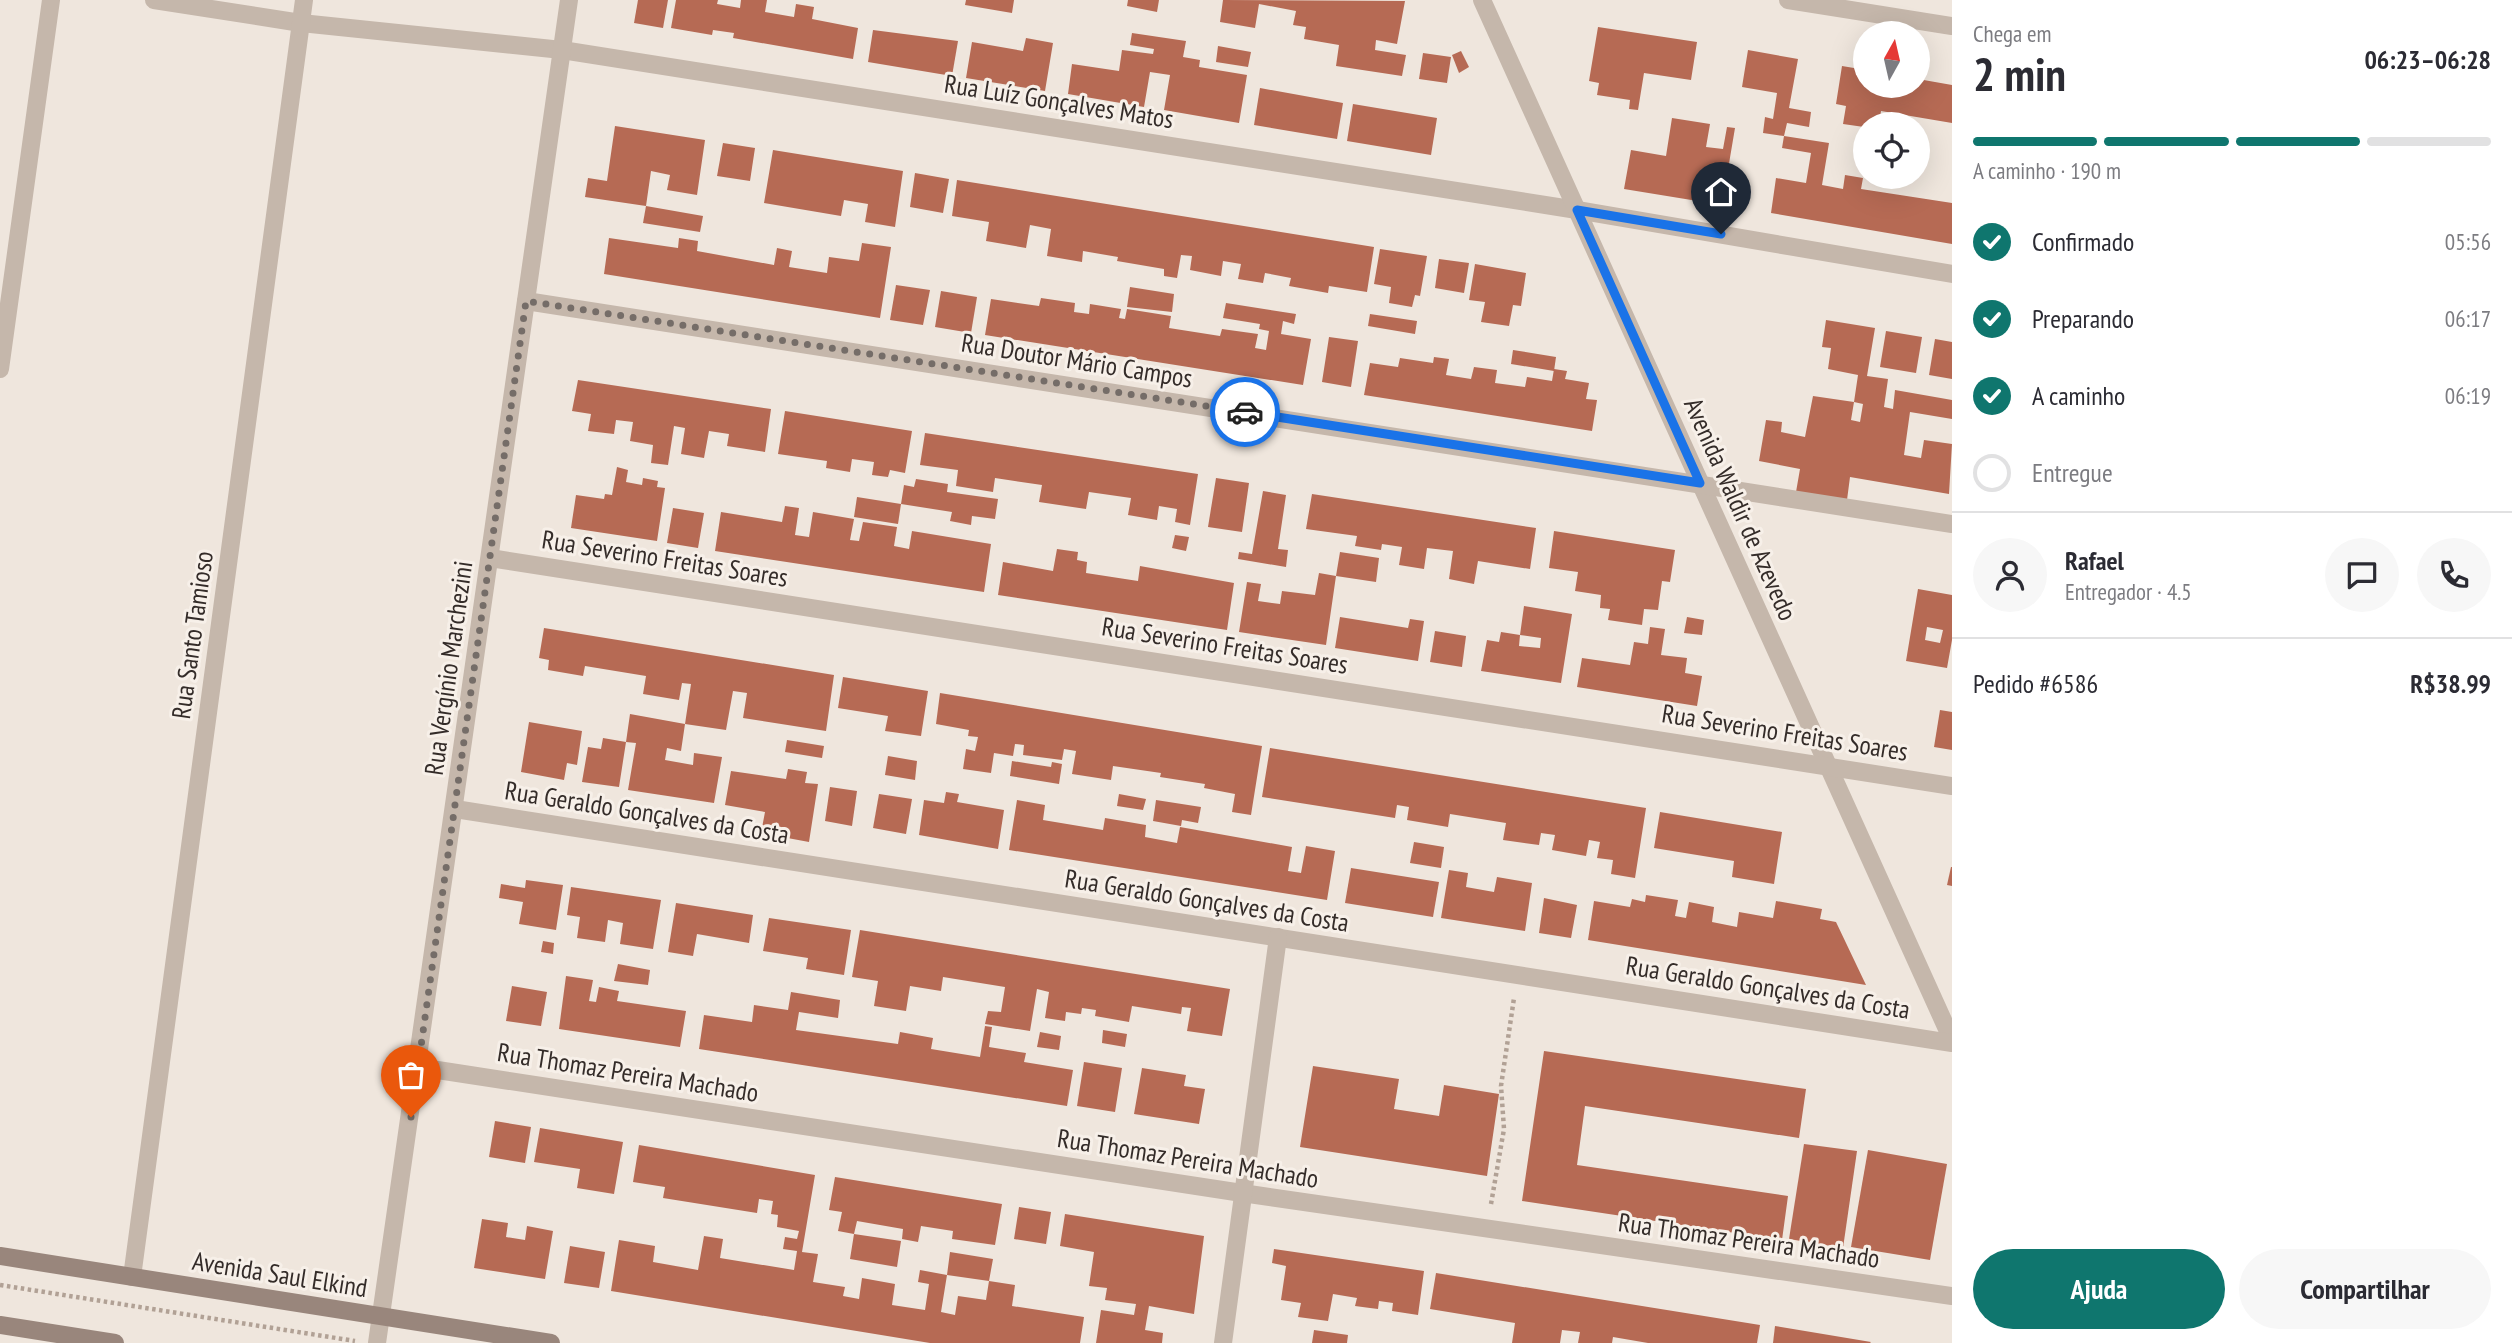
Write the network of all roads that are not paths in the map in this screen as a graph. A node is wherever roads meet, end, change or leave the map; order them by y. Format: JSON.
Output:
{"nodes":[{"id":1,"x":51,"y":0,"type":"edge"},
{"id":2,"x":155,"y":0,"type":"edge"},
{"id":3,"x":304,"y":0,"type":"edge"},
{"id":4,"x":569,"y":0,"type":"edge"},
{"id":5,"x":1482,"y":0,"type":"edge"},
{"id":6,"x":1788,"y":0,"type":"edge"},
{"id":7,"x":301,"y":23,"type":"junction"},
{"id":8,"x":1952,"y":26,"type":"edge"},
{"id":9,"x":562,"y":50,"type":"junction"},
{"id":10,"x":1577,"y":210,"type":"junction"},
{"id":11,"x":1952,"y":274,"type":"edge"},
{"id":12,"x":526,"y":301,"type":"junction"},
{"id":13,"x":0,"y":369,"type":"edge"},
{"id":14,"x":1700,"y":483,"type":"junction"},
{"id":15,"x":1952,"y":524,"type":"edge"},
{"id":16,"x":490,"y":558,"type":"junction"},
{"id":17,"x":1828,"y":765,"type":"junction"},
{"id":18,"x":1952,"y":786,"type":"edge"},
{"id":19,"x":455,"y":808,"type":"junction"},
{"id":20,"x":1278,"y":937,"type":"junction"},
{"id":21,"x":1952,"y":1042,"type":"edge"},
{"id":22,"x":418,"y":1067,"type":"junction"},
{"id":23,"x":1242,"y":1194,"type":"junction"},
{"id":24,"x":0,"y":1256,"type":"edge"},
{"id":25,"x":132,"y":1277,"type":"junction"},
{"id":26,"x":1952,"y":1296,"type":"edge"},
{"id":27,"x":381,"y":1317,"type":"junction"},
{"id":28,"x":0,"y":1325,"type":"edge"},
{"id":29,"x":462,"y":1336,"type":"edge"},
{"id":30,"x":115,"y":1343,"type":"edge"},
{"id":31,"x":377,"y":1343,"type":"edge"},
{"id":32,"x":551,"y":1343,"type":"edge"},
{"id":33,"x":1223,"y":1343,"type":"edge"}],
"edges":[{"from":1,"to":13,"type":"street"},
{"from":2,"to":7,"type":"street","name":"Rua Luíz Gonçalves Matos"},
{"from":3,"to":7,"type":"street","name":"Rua Santo Tamioso"},
{"from":4,"to":9,"type":"street","name":"Rua Vergínio Marchezini"},
{"from":5,"to":10,"type":"street","name":"Avenida Waldir de Azevedo"},
{"from":6,"to":8,"type":"street"},
{"from":7,"to":9,"type":"street","name":"Rua Luíz Gonçalves Matos"},
{"from":7,"to":25,"type":"street","name":"Rua Santo Tamioso"},
{"from":9,"to":10,"type":"street","name":"Rua Luíz Gonçalves Matos"},
{"from":9,"to":12,"type":"street","name":"Rua Vergínio Marchezini"},
{"from":10,"to":11,"type":"street","name":"Rua Luíz Gonçalves Matos"},
{"from":10,"to":14,"type":"street","name":"Avenida Waldir de Azevedo"},
{"from":12,"to":14,"type":"street","name":"Rua Doutor Mário Campos"},
{"from":12,"to":16,"type":"street","name":"Rua Vergínio Marchezini"},
{"from":14,"to":15,"type":"street","name":"Rua Doutor Mário Campos"},
{"from":14,"to":17,"type":"street","name":"Avenida Waldir de Azevedo"},
{"from":16,"to":17,"type":"street","name":"Rua Severino Freitas Soares"},
{"from":16,"to":19,"type":"street","name":"Rua Vergínio Marchezini"},
{"from":17,"to":18,"type":"street","name":"Rua Severino Freitas Soares"},
{"from":17,"to":21,"type":"street","name":"Avenida Waldir de Azevedo"},
{"from":19,"to":20,"type":"street","name":"Rua Geraldo Gonçalves da Costa"},
{"from":19,"to":22,"type":"street","name":"Rua Vergínio Marchezini"},
{"from":20,"to":21,"type":"street","name":"Rua Geraldo Gonçalves da Costa"},
{"from":20,"to":23,"type":"street"},
{"from":22,"to":23,"type":"street","name":"Rua Thomaz Pereira Machado"},
{"from":22,"to":27,"type":"street","name":"Rua Vergínio Marchezini"},
{"from":23,"to":26,"type":"street","name":"Rua Thomaz Pereira Machado"},
{"from":23,"to":33,"type":"street"},
{"from":24,"to":25,"type":"main road","name":"Avenida Saul Elkind"},
{"from":25,"to":27,"type":"main road","name":"Avenida Saul Elkind"},
{"from":27,"to":29,"type":"main road","name":"Avenida Saul Elkind"},
{"from":27,"to":31,"type":"street","name":"Rua Vergínio Marchezini"},
{"from":28,"to":30,"type":"main road"},
{"from":29,"to":32,"type":"main road","name":"Avenida Saul Elkind"}]}
